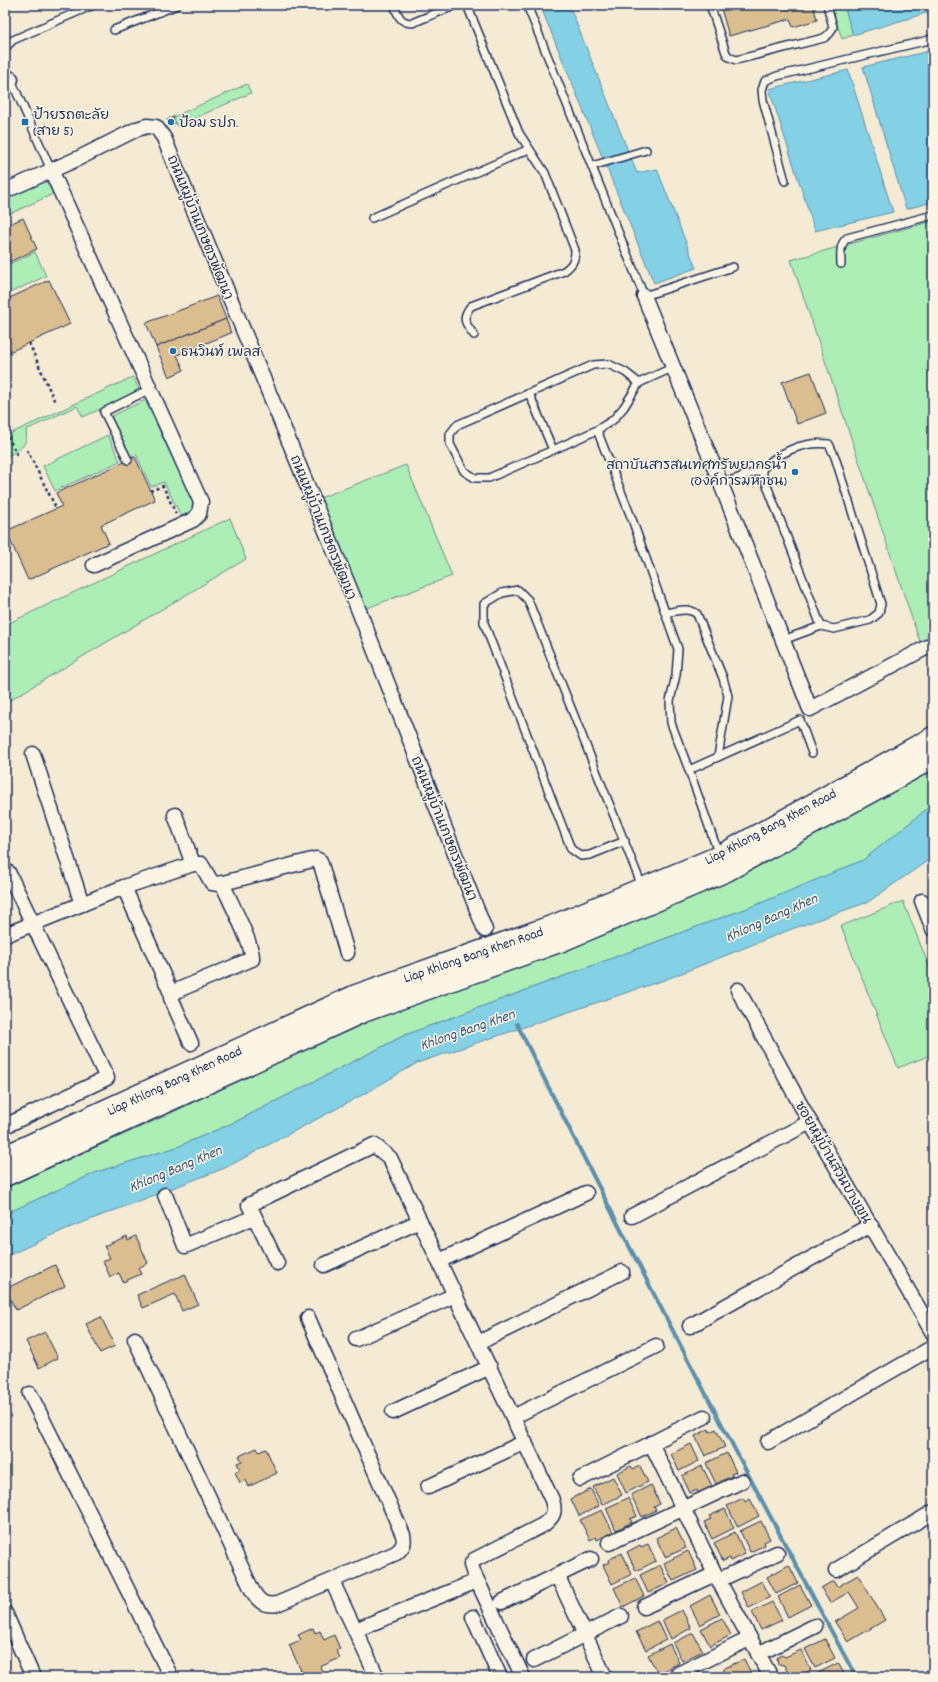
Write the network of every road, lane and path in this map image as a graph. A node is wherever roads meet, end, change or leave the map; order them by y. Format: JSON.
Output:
{"nodes":[{"id":1,"x":93,"y":5,"type":"edge"},
{"id":2,"x":177,"y":5,"type":"edge"},
{"id":3,"x":394,"y":5,"type":"edge"},
{"id":4,"x":456,"y":5,"type":"edge"},
{"id":5,"x":467,"y":5,"type":"edge"},
{"id":6,"x":527,"y":5,"type":"edge"},
{"id":7,"x":710,"y":5,"type":"edge"},
{"id":8,"x":827,"y":5,"type":"edge"},
{"id":9,"x":114,"y":30,"type":"dead end"},
{"id":10,"x":933,"y":39,"type":"edge"},
{"id":11,"x":5,"y":48,"type":"edge"},
{"id":12,"x":5,"y":66,"type":"edge"},
{"id":13,"x":8,"y":80,"type":"edge"},
{"id":14,"x":530,"y":149,"type":"junction"},
{"id":15,"x":646,"y":150,"type":"dead end"},
{"id":16,"x":592,"y":166,"type":"junction"},
{"id":17,"x":51,"y":170,"type":"junction"},
{"id":18,"x":785,"y":181,"type":"dead end"},
{"id":19,"x":5,"y":191,"type":"edge"},
{"id":20,"x":933,"y":215,"type":"edge"},
{"id":21,"x":372,"y":218,"type":"dead end"},
{"id":22,"x":841,"y":264,"type":"dead end"},
{"id":23,"x":733,"y":267,"type":"dead end"},
{"id":24,"x":644,"y":296,"type":"junction"},
{"id":25,"x":474,"y":335,"type":"dead end"},
{"id":26,"x":29,"y":344,"type":"dead end"},
{"id":27,"x":674,"y":367,"type":"junction"},
{"id":28,"x":639,"y":383,"type":"junction"},
{"id":29,"x":150,"y":389,"type":"junction"},
{"id":30,"x":529,"y":393,"type":"junction"},
{"id":31,"x":55,"y":402,"type":"dead end"},
{"id":32,"x":597,"y":430,"type":"junction"},
{"id":33,"x":5,"y":431,"type":"edge"},
{"id":34,"x":27,"y":450,"type":"dead end"},
{"id":35,"x":553,"y":450,"type":"junction"},
{"id":36,"x":17,"y":455,"type":"dead end"},
{"id":37,"x":128,"y":460,"type":"dead end"},
{"id":38,"x":761,"y":470,"type":"junction"},
{"id":39,"x":721,"y":484,"type":"junction"},
{"id":40,"x":150,"y":491,"type":"dead end"},
{"id":41,"x":56,"y":508,"type":"dead end"},
{"id":42,"x":182,"y":525,"type":"junction"},
{"id":43,"x":94,"y":565,"type":"dead end"},
{"id":44,"x":666,"y":613,"type":"junction"},
{"id":45,"x":821,"y":626,"type":"junction"},
{"id":46,"x":783,"y":640,"type":"junction"},
{"id":47,"x":933,"y":644,"type":"edge"},
{"id":48,"x":933,"y":737,"type":"edge"},
{"id":49,"x":812,"y":753,"type":"dead end"},
{"id":50,"x":33,"y":754,"type":"dead end"},
{"id":51,"x":718,"y":757,"type":"junction"},
{"id":52,"x":933,"y":758,"type":"edge"},
{"id":53,"x":690,"y":770,"type":"junction"},
{"id":54,"x":175,"y":814,"type":"dead end"},
{"id":55,"x":625,"y":841,"type":"junction"},
{"id":56,"x":719,"y":856,"type":"junction"},
{"id":57,"x":193,"y":864,"type":"junction"},
{"id":58,"x":8,"y":872,"type":"dead end"},
{"id":59,"x":222,"y":884,"type":"junction"},
{"id":60,"x":124,"y":887,"type":"junction"},
{"id":61,"x":646,"y":896,"type":"junction"},
{"id":62,"x":922,"y":900,"type":"dead end"},
{"id":63,"x":82,"y":904,"type":"junction"},
{"id":64,"x":33,"y":923,"type":"junction"},
{"id":65,"x":933,"y":929,"type":"edge"},
{"id":66,"x":485,"y":930,"type":"dead end"},
{"id":67,"x":5,"y":935,"type":"edge"},
{"id":68,"x":347,"y":953,"type":"dead end"},
{"id":69,"x":738,"y":990,"type":"dead end"},
{"id":70,"x":171,"y":993,"type":"junction"},
{"id":71,"x":191,"y":1043,"type":"dead end"},
{"id":72,"x":810,"y":1122,"type":"junction"},
{"id":73,"x":5,"y":1126,"type":"edge"},
{"id":74,"x":5,"y":1156,"type":"edge"},
{"id":75,"x":5,"y":1176,"type":"edge"},
{"id":76,"x":586,"y":1194,"type":"dead end"},
{"id":77,"x":165,"y":1196,"type":"dead end"},
{"id":78,"x":632,"y":1216,"type":"dead end"},
{"id":79,"x":254,"y":1217,"type":"junction"},
{"id":80,"x":420,"y":1221,"type":"junction"},
{"id":81,"x":871,"y":1225,"type":"junction"},
{"id":82,"x":439,"y":1262,"type":"junction"},
{"id":83,"x":277,"y":1263,"type":"dead end"},
{"id":84,"x":324,"y":1265,"type":"dead end"},
{"id":85,"x":622,"y":1272,"type":"dead end"},
{"id":86,"x":455,"y":1295,"type":"junction"},
{"id":87,"x":308,"y":1318,"type":"dead end"},
{"id":88,"x":690,"y":1326,"type":"dead end"},
{"id":89,"x":933,"y":1333,"type":"edge"},
{"id":90,"x":136,"y":1339,"type":"dead end"},
{"id":91,"x":356,"y":1340,"type":"dead end"},
{"id":92,"x":478,"y":1343,"type":"junction"},
{"id":93,"x":656,"y":1346,"type":"dead end"},
{"id":94,"x":933,"y":1347,"type":"edge"},
{"id":95,"x":490,"y":1367,"type":"junction"},
{"id":96,"x":30,"y":1394,"type":"dead end"},
{"id":97,"x":393,"y":1412,"type":"dead end"},
{"id":98,"x":513,"y":1417,"type":"junction"},
{"id":99,"x":704,"y":1417,"type":"dead end"},
{"id":100,"x":525,"y":1442,"type":"junction"},
{"id":101,"x":768,"y":1442,"type":"dead end"},
{"id":102,"x":651,"y":1443,"type":"junction"},
{"id":103,"x":580,"y":1478,"type":"dead end"},
{"id":104,"x":742,"y":1480,"type":"dead end"},
{"id":105,"x":428,"y":1487,"type":"dead end"},
{"id":106,"x":683,"y":1509,"type":"junction"},
{"id":107,"x":933,"y":1512,"type":"edge"},
{"id":108,"x":609,"y":1543,"type":"dead end"},
{"id":109,"x":777,"y":1553,"type":"dead end"},
{"id":110,"x":591,"y":1559,"type":"dead end"},
{"id":111,"x":836,"y":1570,"type":"dead end"},
{"id":112,"x":557,"y":1575,"type":"junction"},
{"id":113,"x":717,"y":1577,"type":"junction"},
{"id":114,"x":332,"y":1581,"type":"junction"},
{"id":115,"x":477,"y":1581,"type":"junction"},
{"id":116,"x":502,"y":1602,"type":"dead end"},
{"id":117,"x":644,"y":1607,"type":"dead end"},
{"id":118,"x":5,"y":1613,"type":"edge"},
{"id":119,"x":621,"y":1616,"type":"dead end"},
{"id":120,"x":473,"y":1617,"type":"dead end"},
{"id":121,"x":815,"y":1626,"type":"dead end"},
{"id":122,"x":355,"y":1630,"type":"junction"},
{"id":123,"x":585,"y":1634,"type":"junction"},
{"id":124,"x":750,"y":1639,"type":"junction"},
{"id":125,"x":758,"y":1654,"type":"junction"},
{"id":126,"x":534,"y":1660,"type":"dead end"},
{"id":127,"x":678,"y":1674,"type":"dead end"},
{"id":128,"x":33,"y":1677,"type":"edge"},
{"id":129,"x":171,"y":1677,"type":"edge"},
{"id":130,"x":377,"y":1677,"type":"edge"},
{"id":131,"x":500,"y":1677,"type":"edge"},
{"id":132,"x":523,"y":1677,"type":"edge"},
{"id":133,"x":605,"y":1677,"type":"edge"},
{"id":134,"x":771,"y":1677,"type":"edge"}],
"edges":[{"from":1,"to":11,"type":"lane"},
{"from":2,"to":9,"type":"lane"},
{"from":3,"to":4,"type":"lane"},
{"from":5,"to":14,"type":"lane"},
{"from":6,"to":16,"type":"lane"},
{"from":7,"to":8,"type":"lane"},
{"from":10,"to":18,"type":"lane"},
{"from":12,"to":13,"type":"lane"},
{"from":13,"to":17,"type":"lane"},
{"from":14,"to":21,"type":"lane"},
{"from":14,"to":25,"type":"lane"},
{"from":15,"to":16,"type":"lane"},
{"from":16,"to":24,"type":"lane"},
{"from":17,"to":19,"type":"street"},
{"from":17,"to":29,"type":"street"},
{"from":17,"to":66,"type":"street","name":"ถนนหมู่บ้านเกษตรพัฒนา"},
{"from":20,"to":22,"type":"lane"},
{"from":23,"to":24,"type":"lane"},
{"from":24,"to":27,"type":"street"},
{"from":26,"to":31,"type":"path"},
{"from":27,"to":28,"type":"lane"},
{"from":27,"to":39,"type":"street"},
{"from":28,"to":30,"type":"lane"},
{"from":28,"to":32,"type":"lane"},
{"from":29,"to":37,"type":"lane"},
{"from":29,"to":42,"type":"street"},
{"from":30,"to":35,"type":"lane"},
{"from":30,"to":35,"type":"lane"},
{"from":32,"to":35,"type":"lane"},
{"from":32,"to":44,"type":"lane"},
{"from":33,"to":36,"type":"path"},
{"from":34,"to":41,"type":"path"},
{"from":38,"to":39,"type":"lane"},
{"from":38,"to":45,"type":"lane"},
{"from":38,"to":45,"type":"lane"},
{"from":39,"to":46,"type":"street"},
{"from":40,"to":42,"type":"path"},
{"from":42,"to":43,"type":"street"},
{"from":44,"to":51,"type":"lane"},
{"from":44,"to":53,"type":"lane"},
{"from":45,"to":46,"type":"lane"},
{"from":46,"to":47,"type":"street"},
{"from":48,"to":56,"type":"main road","name":"Liap Khlong Bang Khen Road"},
{"from":49,"to":51,"type":"lane"},
{"from":50,"to":63,"type":"street"},
{"from":51,"to":53,"type":"lane"},
{"from":52,"to":61,"type":"main road","name":"Liap Khlong Bang Khen Road"},
{"from":53,"to":56,"type":"lane"},
{"from":54,"to":57,"type":"street"},
{"from":55,"to":55,"type":"lane"},
{"from":55,"to":61,"type":"lane"},
{"from":56,"to":61,"type":"main road","name":"Liap Khlong Bang Khen Road"},
{"from":57,"to":59,"type":"street"},
{"from":57,"to":60,"type":"street"},
{"from":58,"to":64,"type":"street"},
{"from":59,"to":68,"type":"street"},
{"from":59,"to":70,"type":"street"},
{"from":60,"to":63,"type":"street"},
{"from":60,"to":70,"type":"street"},
{"from":61,"to":74,"type":"main road","name":"Liap Khlong Bang Khen Road"},
{"from":61,"to":75,"type":"main road","name":"Liap Khlong Bang Khen Road"},
{"from":62,"to":65,"type":"street"},
{"from":63,"to":64,"type":"street"},
{"from":64,"to":67,"type":"street"},
{"from":64,"to":73,"type":"street"},
{"from":69,"to":72,"type":"street","name":"ซอยหมู่บ้านสวนบางเขน"},
{"from":70,"to":71,"type":"street"},
{"from":72,"to":78,"type":"street"},
{"from":72,"to":81,"type":"street","name":"ซอยหมู่บ้านสวนบางเขน"},
{"from":76,"to":82,"type":"street"},
{"from":77,"to":79,"type":"street"},
{"from":79,"to":80,"type":"street"},
{"from":79,"to":83,"type":"street"},
{"from":80,"to":82,"type":"street"},
{"from":80,"to":84,"type":"street"},
{"from":81,"to":88,"type":"street"},
{"from":81,"to":89,"type":"street","name":"ซอยหมู่บ้านสวนบางเขน"},
{"from":82,"to":86,"type":"street"},
{"from":85,"to":92,"type":"street"},
{"from":86,"to":91,"type":"street"},
{"from":86,"to":92,"type":"street"},
{"from":87,"to":114,"type":"street"},
{"from":90,"to":114,"type":"street"},
{"from":92,"to":95,"type":"street"},
{"from":93,"to":98,"type":"street"},
{"from":94,"to":101,"type":"street"},
{"from":95,"to":97,"type":"street"},
{"from":95,"to":98,"type":"street"},
{"from":96,"to":129,"type":"street"},
{"from":98,"to":100,"type":"street"},
{"from":99,"to":102,"type":"street"},
{"from":100,"to":105,"type":"street"},
{"from":100,"to":115,"type":"street"},
{"from":102,"to":103,"type":"street"},
{"from":102,"to":106,"type":"street"},
{"from":104,"to":106,"type":"street"},
{"from":106,"to":108,"type":"street"},
{"from":106,"to":113,"type":"street"},
{"from":107,"to":111,"type":"street"},
{"from":109,"to":113,"type":"street"},
{"from":110,"to":112,"type":"street"},
{"from":112,"to":116,"type":"street"},
{"from":112,"to":123,"type":"street"},
{"from":113,"to":117,"type":"street"},
{"from":113,"to":124,"type":"street"},
{"from":114,"to":122,"type":"street"},
{"from":115,"to":122,"type":"street"},
{"from":115,"to":132,"type":"street"},
{"from":118,"to":128,"type":"street"},
{"from":119,"to":123,"type":"street"},
{"from":120,"to":131,"type":"street"},
{"from":121,"to":125,"type":"street"},
{"from":122,"to":130,"type":"street"},
{"from":123,"to":126,"type":"street"},
{"from":123,"to":133,"type":"street"},
{"from":124,"to":125,"type":"street"},
{"from":124,"to":127,"type":"street"},
{"from":125,"to":134,"type":"street"}]}
